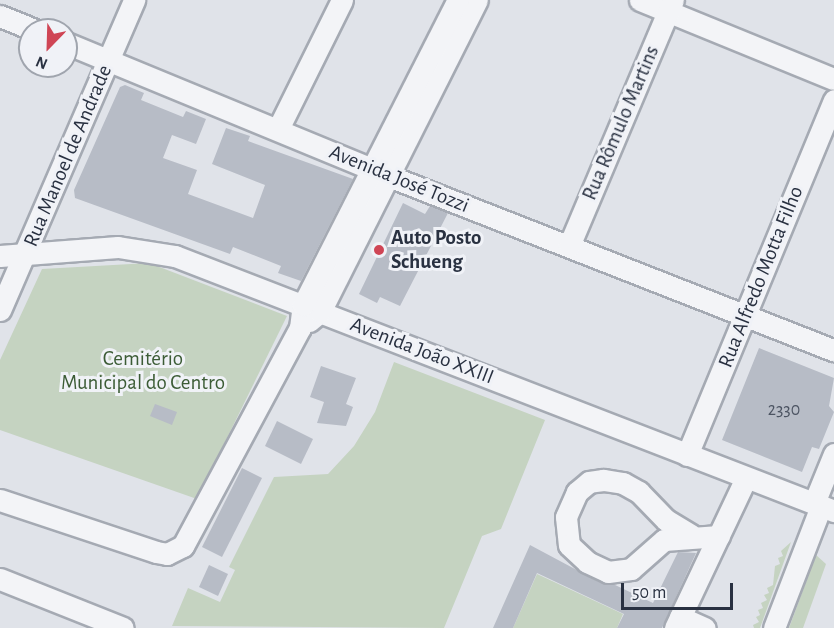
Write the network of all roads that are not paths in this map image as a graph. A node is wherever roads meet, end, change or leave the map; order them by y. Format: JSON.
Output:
{"nodes":[{"id":1,"x":134,"y":0,"type":"edge"},
{"id":2,"x":342,"y":0,"type":"edge"},
{"id":3,"x":458,"y":0,"type":"edge"},
{"id":4,"x":477,"y":0,"type":"edge"},
{"id":5,"x":640,"y":0,"type":"edge"},
{"id":6,"x":670,"y":6,"type":"edge"},
{"id":7,"x":0,"y":16,"type":"edge"},
{"id":8,"x":18,"y":23,"type":"edge"},
{"id":9,"x":78,"y":48,"type":"edge"},
{"id":10,"x":109,"y":60,"type":"junction"},
{"id":11,"x":834,"y":79,"type":"edge"},
{"id":12,"x":834,"y":100,"type":"edge"},
{"id":13,"x":278,"y":129,"type":"junction"},
{"id":14,"x":380,"y":172,"type":"junction"},
{"id":15,"x":568,"y":246,"type":"junction"},
{"id":16,"x":0,"y":256,"type":"edge"},
{"id":17,"x":26,"y":256,"type":"junction"},
{"id":18,"x":312,"y":309,"type":"junction"},
{"id":19,"x":0,"y":310,"type":"edge"},
{"id":20,"x":746,"y":315,"type":"junction"},
{"id":21,"x":834,"y":350,"type":"edge"},
{"id":22,"x":834,"y":454,"type":"edge"},
{"id":23,"x":687,"y":455,"type":"junction"},
{"id":24,"x":746,"y":478,"type":"junction"},
{"id":25,"x":0,"y":500,"type":"edge"},
{"id":26,"x":823,"y":507,"type":"edge"},
{"id":27,"x":691,"y":535,"type":"junction"},
{"id":28,"x":719,"y":536,"type":"junction"},
{"id":29,"x":0,"y":579,"type":"edge"},
{"id":30,"x":677,"y":622,"type":"edge"},
{"id":31,"x":123,"y":628,"type":"edge"},
{"id":32,"x":705,"y":628,"type":"edge"},
{"id":33,"x":774,"y":628,"type":"edge"}],
"edges":[{"from":1,"to":10,"type":"street","name":"Rua Manoel de Andrade"},
{"from":2,"to":13,"type":"street"},
{"from":3,"to":14,"type":"street"},
{"from":4,"to":14,"type":"street"},
{"from":5,"to":6,"type":"street"},
{"from":6,"to":11,"type":"street"},
{"from":6,"to":15,"type":"street","name":"Rua Rômulo Martins"},
{"from":7,"to":8,"type":"street"},
{"from":9,"to":10,"type":"street","name":"Avenida José Tozzi"},
{"from":10,"to":13,"type":"street","name":"Avenida José Tozzi"},
{"from":10,"to":17,"type":"street","name":"Rua Manoel de Andrade"},
{"from":12,"to":20,"type":"street","name":"Rua Alfredo Motta Filho"},
{"from":13,"to":14,"type":"street","name":"Avenida José Tozzi"},
{"from":14,"to":15,"type":"street","name":"Avenida José Tozzi"},
{"from":14,"to":18,"type":"street"},
{"from":15,"to":20,"type":"street","name":"Avenida José Tozzi"},
{"from":16,"to":17,"type":"street","name":"Avenida João XXIII"},
{"from":17,"to":18,"type":"street","name":"Avenida João XXIII"},
{"from":17,"to":19,"type":"street","name":"Rua Manoel de Andrade"},
{"from":18,"to":23,"type":"street","name":"Avenida João XXIII"},
{"from":18,"to":25,"type":"street"},
{"from":20,"to":21,"type":"street","name":"Avenida José Tozzi"},
{"from":20,"to":23,"type":"street","name":"Rua Alfredo Motta Filho"},
{"from":22,"to":26,"type":"street"},
{"from":23,"to":24,"type":"street","name":"Avenida João XXIII"},
{"from":24,"to":26,"type":"street","name":"Avenida João XXIII"},
{"from":24,"to":28,"type":"street"},
{"from":26,"to":33,"type":"street"},
{"from":27,"to":27,"type":"street"},
{"from":27,"to":28,"type":"street"},
{"from":28,"to":30,"type":"street"},
{"from":29,"to":31,"type":"street"},
{"from":30,"to":32,"type":"street"}]}
